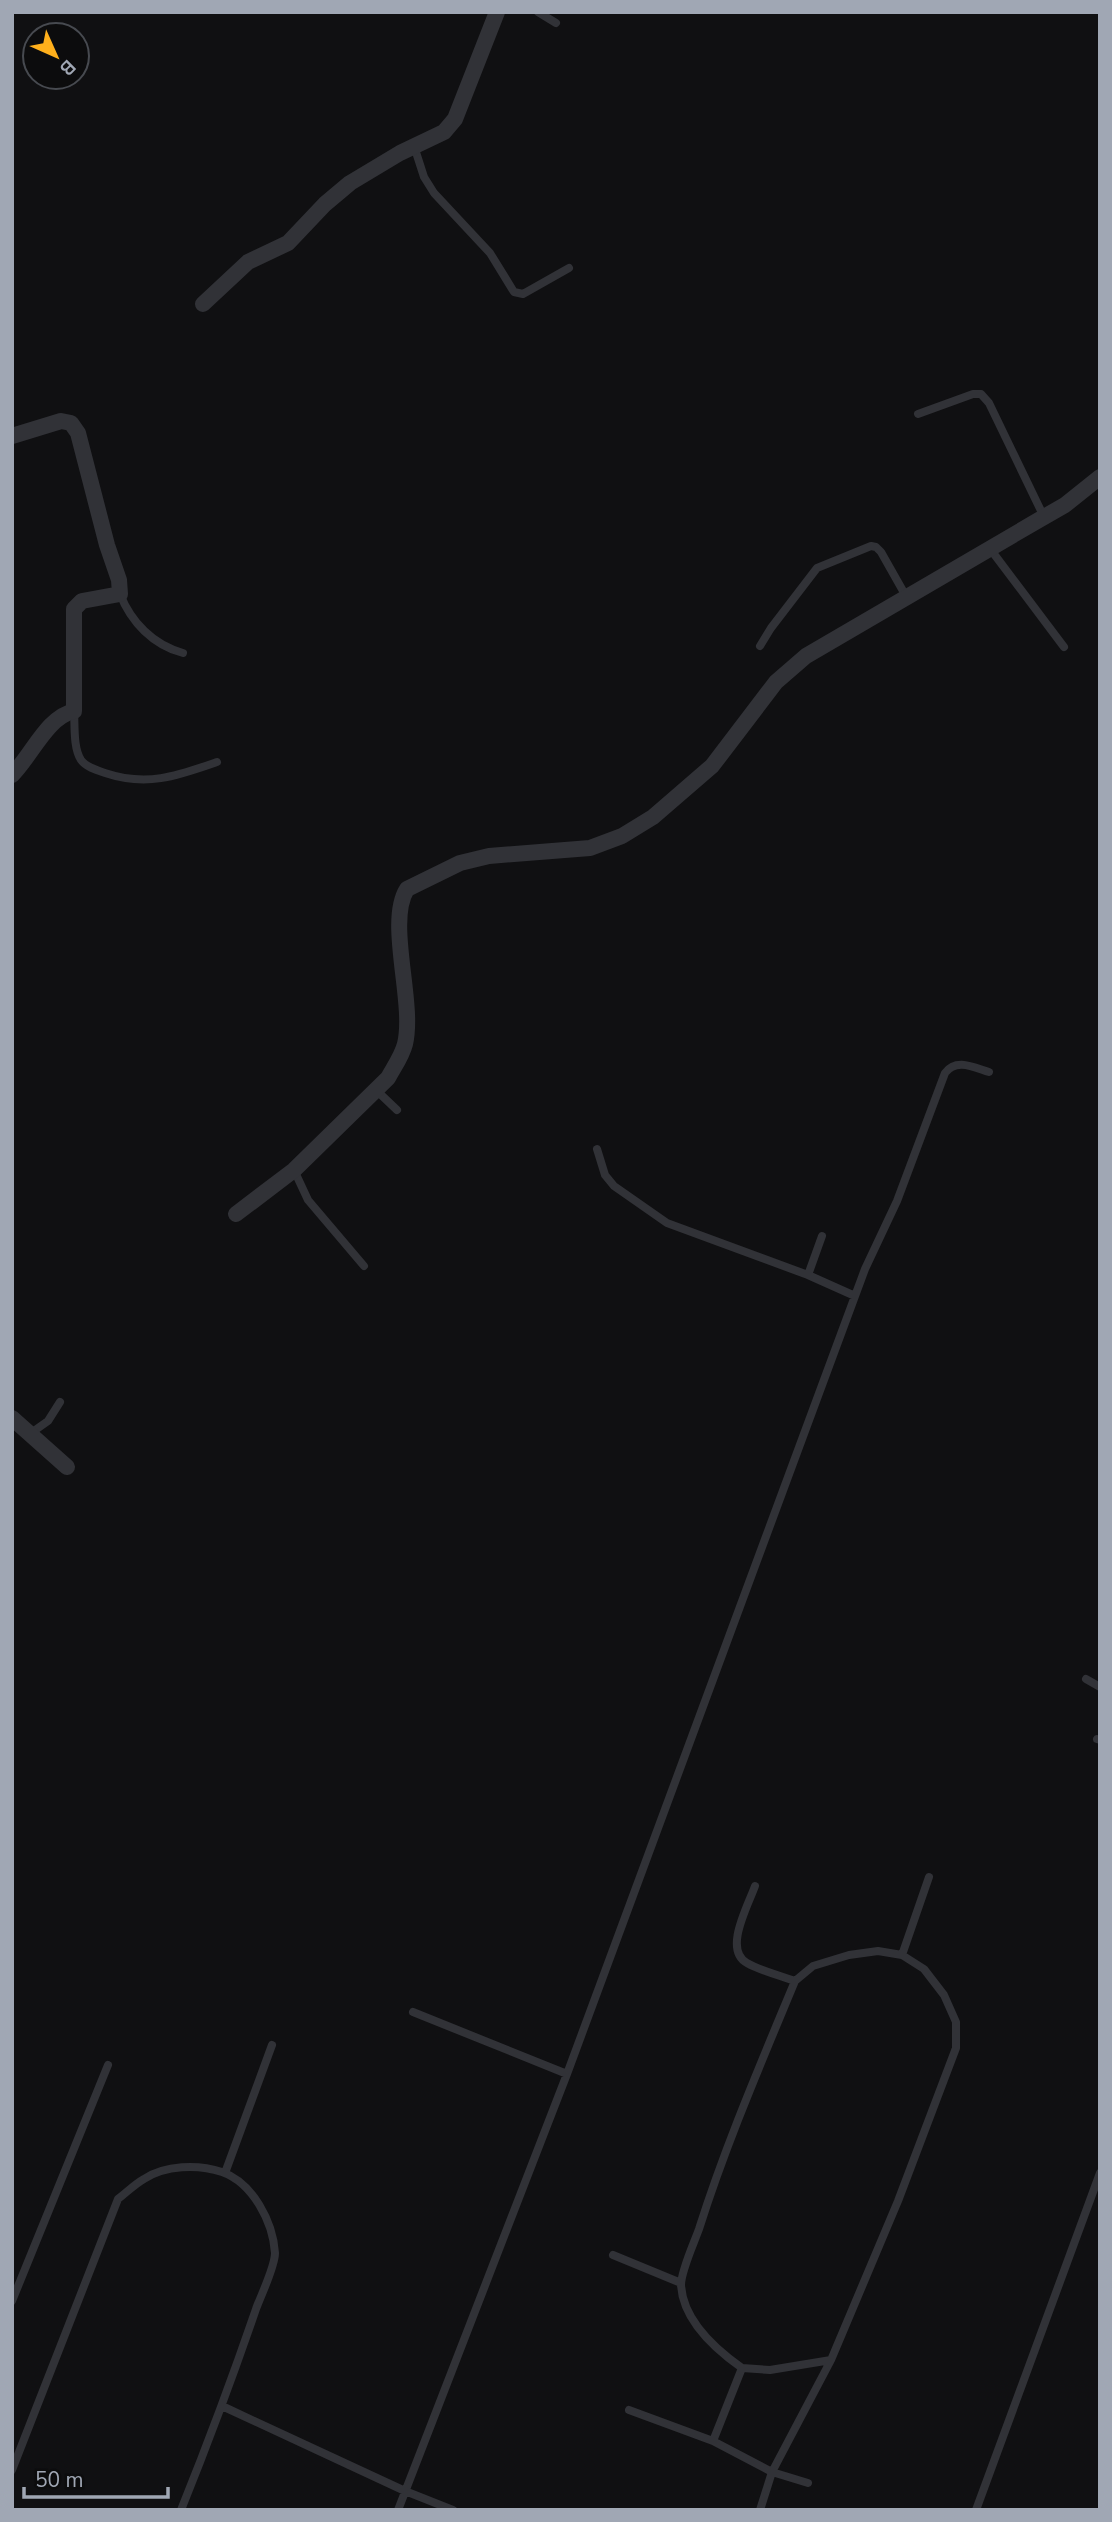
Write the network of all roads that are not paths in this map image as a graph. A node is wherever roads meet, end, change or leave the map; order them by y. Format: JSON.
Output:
{"nodes":[{"id":1,"x":497,"y":12,"type":"edge"},
{"id":2,"x":538,"y":12,"type":"edge"},
{"id":3,"x":556,"y":23,"type":"dead end"},
{"id":4,"x":414,"y":146,"type":"junction"},
{"id":5,"x":569,"y":268,"type":"dead end"},
{"id":6,"x":204,"y":304,"type":"dead end"},
{"id":7,"x":918,"y":414,"type":"dead end"},
{"id":8,"x":12,"y":436,"type":"edge"},
{"id":9,"x":1100,"y":477,"type":"edge"},
{"id":10,"x":1044,"y":517,"type":"junction"},
{"id":11,"x":991,"y":550,"type":"junction"},
{"id":12,"x":120,"y":594,"type":"junction"},
{"id":13,"x":907,"y":598,"type":"junction"},
{"id":14,"x":760,"y":646,"type":"dead end"},
{"id":15,"x":1064,"y":647,"type":"dead end"},
{"id":16,"x":183,"y":653,"type":"dead end"},
{"id":17,"x":74,"y":711,"type":"junction"},
{"id":18,"x":216,"y":762,"type":"dead end"},
{"id":19,"x":12,"y":775,"type":"edge"},
{"id":20,"x":989,"y":1072,"type":"dead end"},
{"id":21,"x":376,"y":1090,"type":"junction"},
{"id":22,"x":397,"y":1110,"type":"dead end"},
{"id":23,"x":597,"y":1149,"type":"dead end"},
{"id":24,"x":295,"y":1170,"type":"junction"},
{"id":25,"x":236,"y":1214,"type":"dead end"},
{"id":26,"x":822,"y":1236,"type":"dead end"},
{"id":27,"x":364,"y":1266,"type":"dead end"},
{"id":28,"x":808,"y":1275,"type":"junction"},
{"id":29,"x":855,"y":1296,"type":"junction"},
{"id":30,"x":60,"y":1402,"type":"dead end"},
{"id":31,"x":12,"y":1418,"type":"edge"},
{"id":32,"x":32,"y":1433,"type":"junction"},
{"id":33,"x":67,"y":1467,"type":"dead end"},
{"id":34,"x":1086,"y":1679,"type":"dead end"},
{"id":35,"x":1100,"y":1687,"type":"edge"},
{"id":36,"x":929,"y":1877,"type":"dead end"},
{"id":37,"x":755,"y":1886,"type":"dead end"},
{"id":38,"x":902,"y":1955,"type":"junction"},
{"id":39,"x":795,"y":1981,"type":"junction"},
{"id":40,"x":413,"y":2012,"type":"dead end"},
{"id":41,"x":272,"y":2045,"type":"dead end"},
{"id":42,"x":108,"y":2065,"type":"dead end"},
{"id":43,"x":566,"y":2074,"type":"junction"},
{"id":44,"x":225,"y":2173,"type":"junction"},
{"id":45,"x":1100,"y":2173,"type":"edge"},
{"id":46,"x":613,"y":2255,"type":"dead end"},
{"id":47,"x":681,"y":2283,"type":"junction"},
{"id":48,"x":12,"y":2301,"type":"edge"},
{"id":49,"x":831,"y":2360,"type":"junction"},
{"id":50,"x":743,"y":2368,"type":"junction"},
{"id":51,"x":222,"y":2406,"type":"junction"},
{"id":52,"x":629,"y":2410,"type":"dead end"},
{"id":53,"x":713,"y":2441,"type":"junction"},
{"id":54,"x":12,"y":2470,"type":"edge"},
{"id":55,"x":772,"y":2472,"type":"junction"},
{"id":56,"x":808,"y":2483,"type":"dead end"},
{"id":57,"x":405,"y":2491,"type":"junction"},
{"id":58,"x":181,"y":2510,"type":"edge"},
{"id":59,"x":398,"y":2510,"type":"edge"},
{"id":60,"x":453,"y":2510,"type":"edge"},
{"id":61,"x":760,"y":2510,"type":"edge"},
{"id":62,"x":976,"y":2510,"type":"edge"}],
"edges":[{"from":1,"to":4,"type":"street"},
{"from":2,"to":3,"type":"lane"},
{"from":4,"to":5,"type":"lane"},
{"from":4,"to":6,"type":"street"},
{"from":7,"to":10,"type":"lane"},
{"from":8,"to":12,"type":"street"},
{"from":9,"to":10,"type":"street"},
{"from":10,"to":11,"type":"street"},
{"from":11,"to":13,"type":"street"},
{"from":11,"to":15,"type":"lane"},
{"from":12,"to":16,"type":"lane"},
{"from":12,"to":17,"type":"street"},
{"from":13,"to":14,"type":"lane"},
{"from":13,"to":21,"type":"street"},
{"from":17,"to":18,"type":"lane"},
{"from":17,"to":19,"type":"street"},
{"from":20,"to":29,"type":"lane"},
{"from":21,"to":22,"type":"lane"},
{"from":21,"to":24,"type":"street"},
{"from":23,"to":28,"type":"lane"},
{"from":24,"to":25,"type":"street"},
{"from":24,"to":27,"type":"lane"},
{"from":26,"to":28,"type":"lane"},
{"from":28,"to":29,"type":"lane"},
{"from":29,"to":43,"type":"lane"},
{"from":30,"to":32,"type":"lane"},
{"from":31,"to":32,"type":"street"},
{"from":32,"to":33,"type":"street"},
{"from":34,"to":35,"type":"lane"},
{"from":36,"to":38,"type":"lane"},
{"from":37,"to":39,"type":"lane"},
{"from":38,"to":39,"type":"lane"},
{"from":38,"to":49,"type":"lane"},
{"from":39,"to":47,"type":"lane"},
{"from":40,"to":43,"type":"lane"},
{"from":41,"to":44,"type":"lane"},
{"from":42,"to":48,"type":"lane"},
{"from":43,"to":57,"type":"lane"},
{"from":44,"to":51,"type":"lane"},
{"from":44,"to":54,"type":"lane"},
{"from":45,"to":62,"type":"lane"},
{"from":46,"to":47,"type":"lane"},
{"from":47,"to":50,"type":"lane"},
{"from":49,"to":50,"type":"lane"},
{"from":49,"to":55,"type":"lane"},
{"from":50,"to":53,"type":"lane"},
{"from":51,"to":57,"type":"lane"},
{"from":51,"to":58,"type":"lane"},
{"from":52,"to":53,"type":"lane"},
{"from":53,"to":55,"type":"lane"},
{"from":55,"to":56,"type":"lane"},
{"from":55,"to":61,"type":"lane"},
{"from":57,"to":59,"type":"lane"},
{"from":57,"to":60,"type":"lane"}]}
